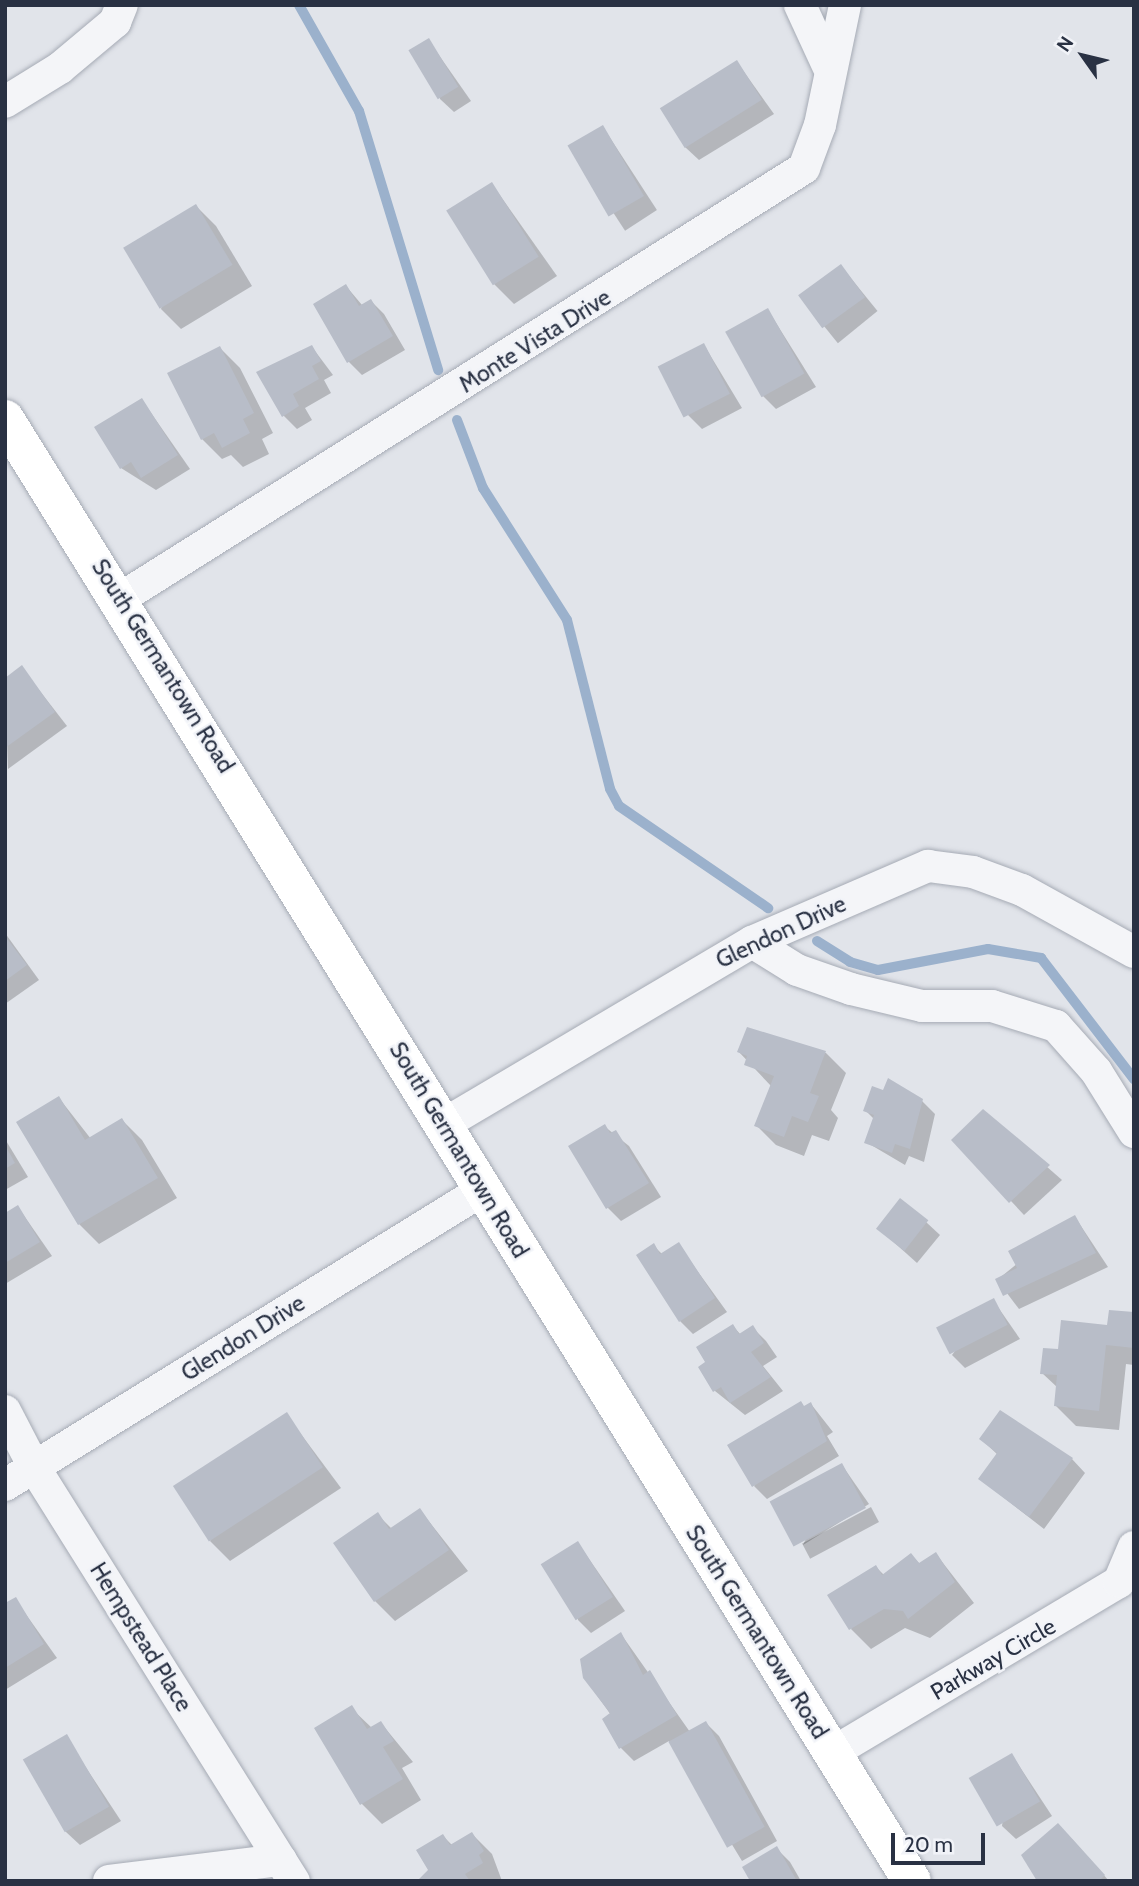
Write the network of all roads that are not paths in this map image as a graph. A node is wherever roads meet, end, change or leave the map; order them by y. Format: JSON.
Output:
{"nodes":[{"id":1,"x":122,"y":5,"type":"edge"},
{"id":2,"x":800,"y":5,"type":"edge"},
{"id":3,"x":845,"y":5,"type":"edge"},
{"id":4,"x":828,"y":66,"type":"junction"},
{"id":5,"x":5,"y":102,"type":"edge"},
{"id":6,"x":5,"y":419,"type":"edge"},
{"id":7,"x":121,"y":598,"type":"junction"},
{"id":8,"x":752,"y":942,"type":"junction"},
{"id":9,"x":1134,"y":952,"type":"edge"},
{"id":10,"x":446,"y":1123,"type":"junction"},
{"id":11,"x":1134,"y":1132,"type":"edge"},
{"id":12,"x":481,"y":1191,"type":"junction"},
{"id":13,"x":5,"y":1411,"type":"edge"},
{"id":14,"x":34,"y":1467,"type":"junction"},
{"id":15,"x":5,"y":1485,"type":"edge"},
{"id":16,"x":1134,"y":1547,"type":"edge"},
{"id":17,"x":1126,"y":1583,"type":"edge"},
{"id":18,"x":832,"y":1753,"type":"junction"},
{"id":19,"x":288,"y":1870,"type":"edge"},
{"id":20,"x":108,"y":1881,"type":"edge"},
{"id":21,"x":912,"y":1881,"type":"edge"}],
"edges":[{"from":1,"to":5,"type":"street"},
{"from":2,"to":4,"type":"street"},
{"from":3,"to":4,"type":"street","name":"Monte Vista Drive"},
{"from":4,"to":7,"type":"street","name":"Monte Vista Drive"},
{"from":6,"to":7,"type":"main road","name":"South Germantown Road"},
{"from":7,"to":10,"type":"main road","name":"South Germantown Road"},
{"from":8,"to":9,"type":"street","name":"Glendon Drive"},
{"from":8,"to":10,"type":"street","name":"Glendon Drive"},
{"from":8,"to":11,"type":"street"},
{"from":10,"to":12,"type":"main road","name":"South Germantown Road"},
{"from":12,"to":14,"type":"street","name":"Glendon Drive"},
{"from":12,"to":18,"type":"main road","name":"South Germantown Road"},
{"from":13,"to":14,"type":"street","name":"Hempstead Place"},
{"from":14,"to":15,"type":"street","name":"Glendon Drive"},
{"from":14,"to":19,"type":"street","name":"Hempstead Place"},
{"from":16,"to":17,"type":"street","name":"Parkway Circle"},
{"from":17,"to":18,"type":"street","name":"Parkway Circle"},
{"from":18,"to":21,"type":"main road","name":"South Germantown Road"},
{"from":19,"to":20,"type":"street"}]}
